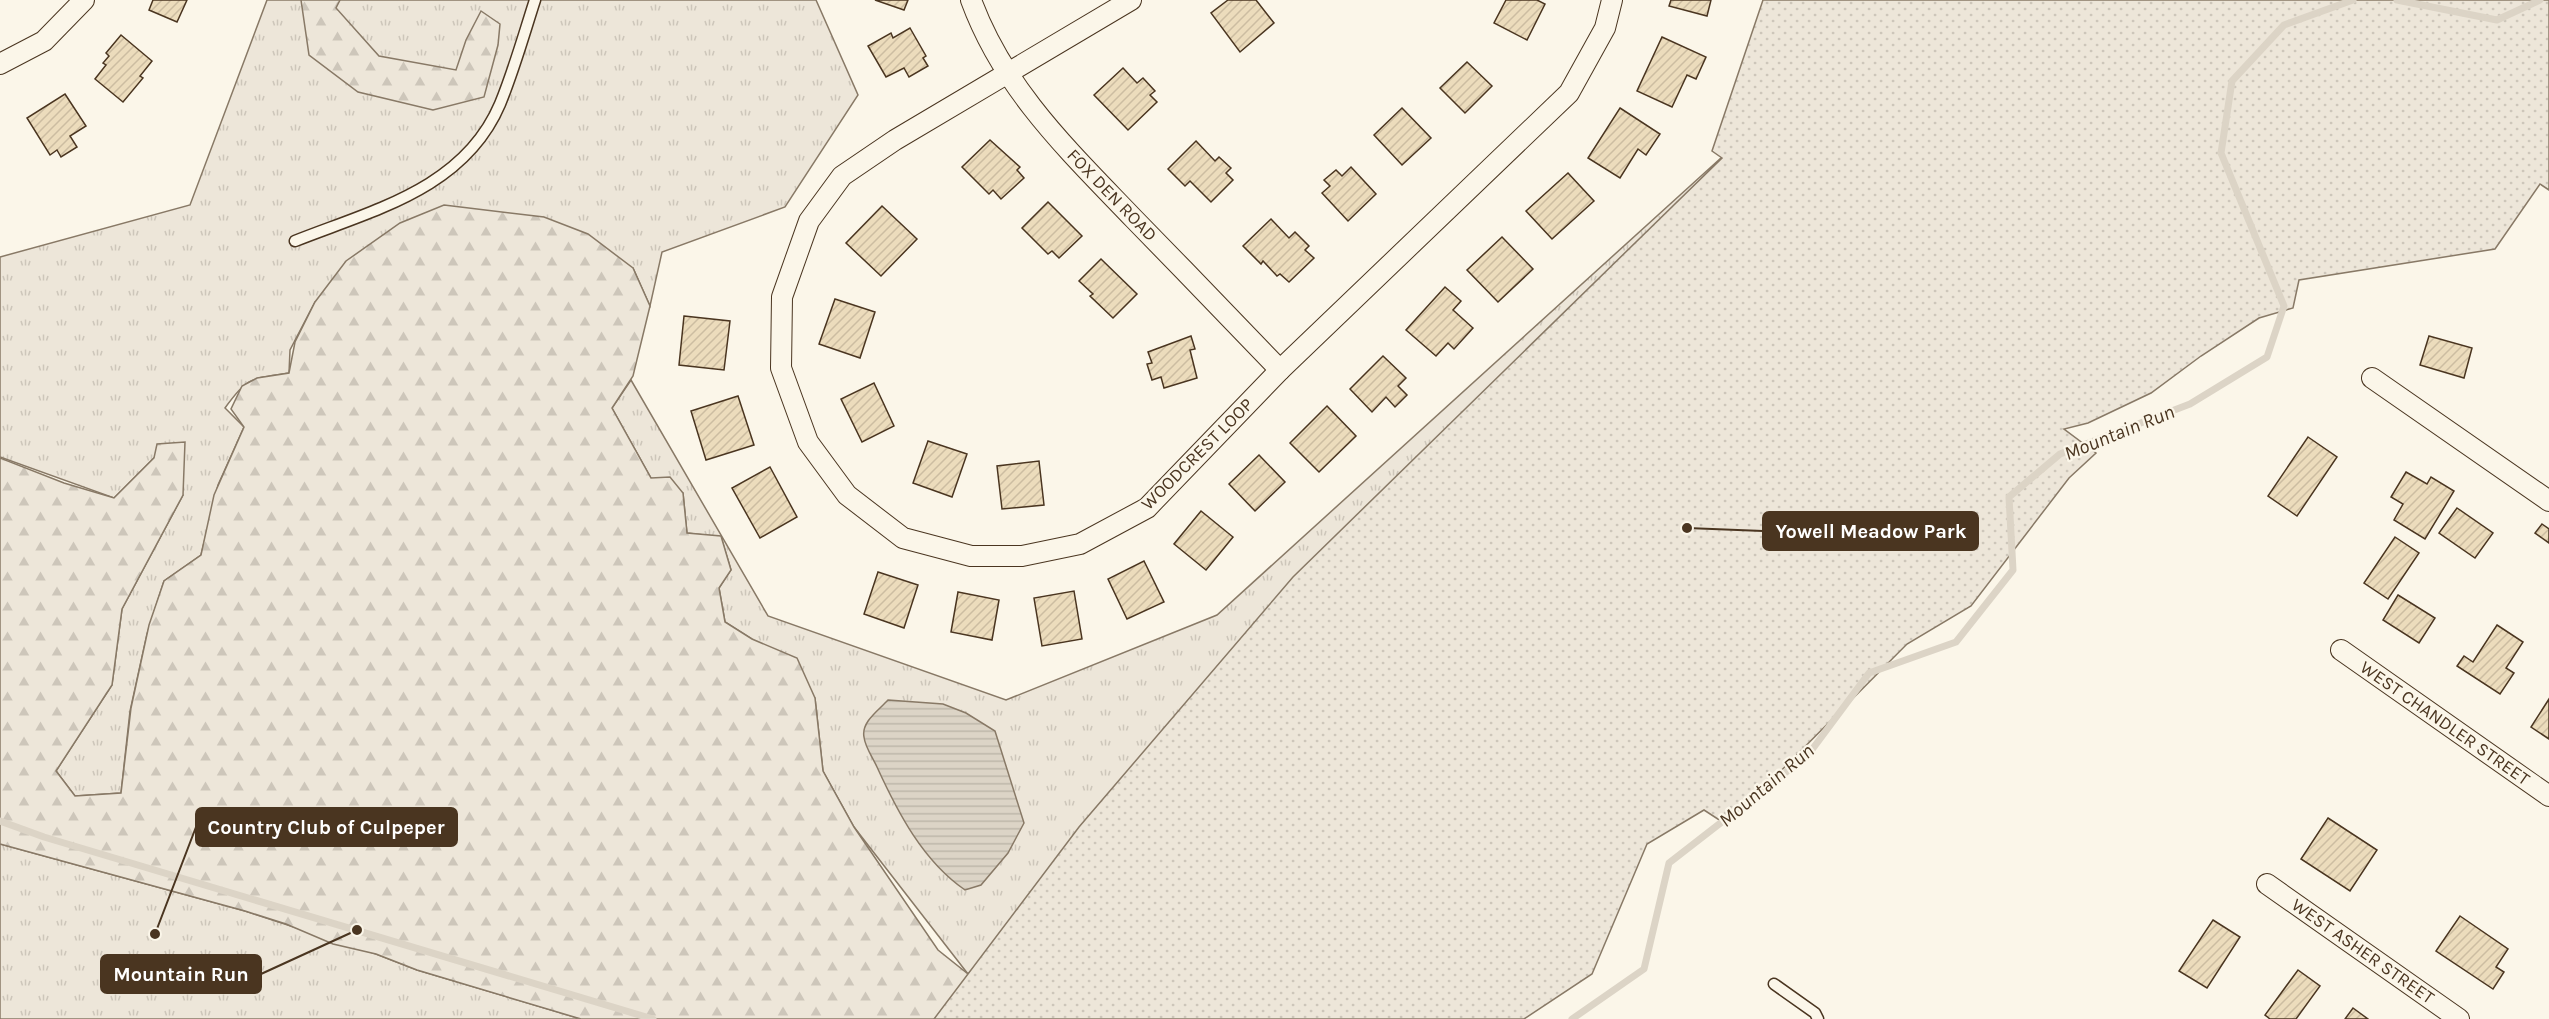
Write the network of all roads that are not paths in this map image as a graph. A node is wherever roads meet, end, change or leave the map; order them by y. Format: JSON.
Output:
{"nodes":[{"id":1,"x":84,"y":0,"type":"edge"},
{"id":2,"x":535,"y":0,"type":"edge"},
{"id":3,"x":971,"y":0,"type":"edge"},
{"id":4,"x":1131,"y":0,"type":"edge"},
{"id":5,"x":1612,"y":0,"type":"edge"},
{"id":6,"x":0,"y":64,"type":"edge"},
{"id":7,"x":1008,"y":74,"type":"junction"},
{"id":8,"x":295,"y":241,"type":"dead end"},
{"id":9,"x":1281,"y":370,"type":"junction"},
{"id":10,"x":2372,"y":378,"type":"dead end"},
{"id":11,"x":2549,"y":501,"type":"edge"},
{"id":12,"x":2341,"y":650,"type":"dead end"},
{"id":13,"x":2549,"y":796,"type":"edge"},
{"id":14,"x":2267,"y":884,"type":"dead end"},
{"id":15,"x":1774,"y":984,"type":"dead end"},
{"id":16,"x":1818,"y":1019,"type":"edge"},
{"id":17,"x":2459,"y":1019,"type":"edge"}],
"edges":[{"from":1,"to":6,"type":"street"},
{"from":2,"to":8,"type":"lane"},
{"from":3,"to":7,"type":"street","name":"FOX DEN ROAD"},
{"from":4,"to":7,"type":"street","name":"WOODCREST LOOP"},
{"from":5,"to":9,"type":"street","name":"WOODCREST LOOP"},
{"from":7,"to":9,"type":"street","name":"FOX DEN ROAD"},
{"from":7,"to":9,"type":"street","name":"WOODCREST LOOP"},
{"from":10,"to":11,"type":"street"},
{"from":12,"to":13,"type":"street","name":"WEST CHANDLER STREET"},
{"from":14,"to":17,"type":"street","name":"WEST ASHER STREET"},
{"from":15,"to":16,"type":"lane"}]}
